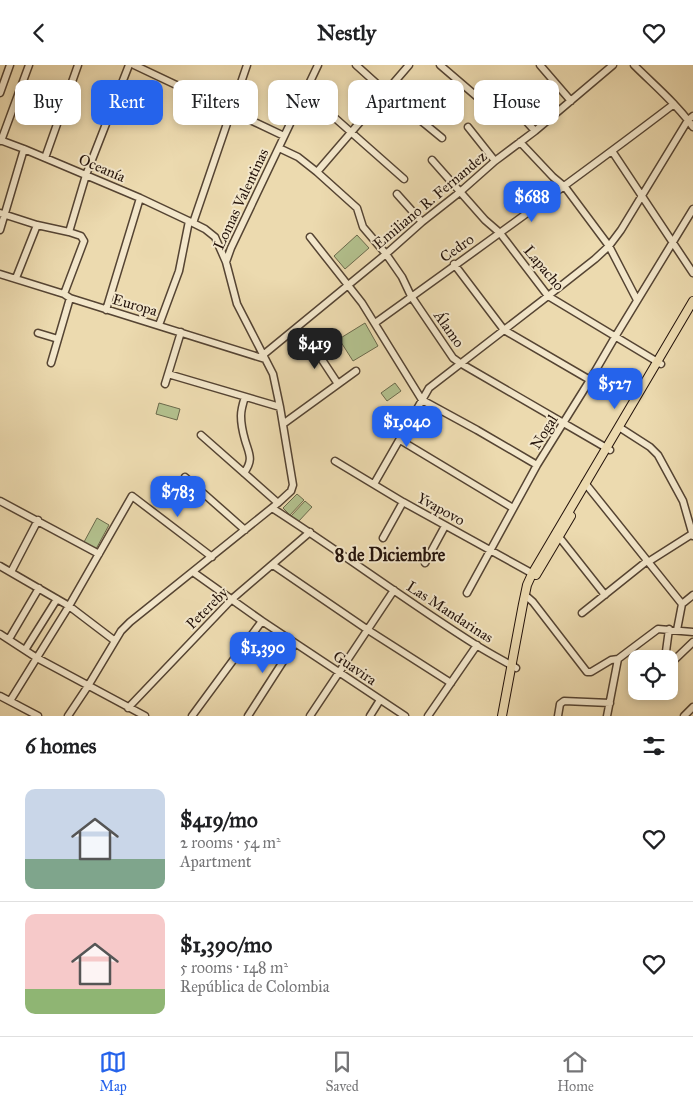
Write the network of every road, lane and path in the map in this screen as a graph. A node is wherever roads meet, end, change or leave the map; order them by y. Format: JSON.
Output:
{"nodes":[{"id":1,"x":10,"y":65,"type":"edge"},
{"id":2,"x":29,"y":65,"type":"edge"},
{"id":3,"x":78,"y":65,"type":"edge"},
{"id":4,"x":129,"y":65,"type":"edge"},
{"id":5,"x":134,"y":65,"type":"edge"},
{"id":6,"x":246,"y":65,"type":"edge"},
{"id":7,"x":318,"y":65,"type":"edge"},
{"id":8,"x":356,"y":65,"type":"edge"},
{"id":9,"x":409,"y":65,"type":"edge"},
{"id":10,"x":440,"y":65,"type":"edge"},
{"id":11,"x":540,"y":65,"type":"edge"},
{"id":12,"x":634,"y":65,"type":"edge"},
{"id":13,"x":608,"y":67,"type":"edge"},
{"id":14,"x":241,"y":80,"type":"edge"},
{"id":15,"x":373,"y":80,"type":"edge"},
{"id":16,"x":396,"y":80,"type":"edge"},
{"id":17,"x":173,"y":83,"type":"edge"},
{"id":18,"x":0,"y":93,"type":"edge"},
{"id":19,"x":474,"y":94,"type":"edge"},
{"id":20,"x":571,"y":101,"type":"junction"},
{"id":21,"x":674,"y":104,"type":"junction"},
{"id":22,"x":691,"y":118,"type":"edge"},
{"id":23,"x":338,"y":120,"type":"edge"},
{"id":24,"x":258,"y":124,"type":"edge"},
{"id":25,"x":226,"y":125,"type":"edge"},
{"id":26,"x":358,"y":125,"type":"edge"},
{"id":27,"x":426,"y":125,"type":"edge"},
{"id":28,"x":529,"y":125,"type":"edge"},
{"id":29,"x":468,"y":127,"type":"dead end"},
{"id":30,"x":693,"y":127,"type":"edge"},
{"id":31,"x":534,"y":131,"type":"junction"},
{"id":32,"x":352,"y":132,"type":"junction"},
{"id":33,"x":284,"y":136,"type":"junction"},
{"id":34,"x":442,"y":138,"type":"dead end"},
{"id":35,"x":0,"y":141,"type":"edge"},
{"id":36,"x":520,"y":142,"type":"junction"},
{"id":37,"x":279,"y":148,"type":"junction"},
{"id":38,"x":24,"y":149,"type":"junction"},
{"id":39,"x":612,"y":151,"type":"junction"},
{"id":40,"x":45,"y":157,"type":"junction"},
{"id":41,"x":432,"y":160,"type":"dead end"},
{"id":42,"x":495,"y":161,"type":"junction"},
{"id":43,"x":317,"y":172,"type":"junction"},
{"id":44,"x":86,"y":175,"type":"junction"},
{"id":45,"x":404,"y":179,"type":"dead end"},
{"id":46,"x":565,"y":187,"type":"junction"},
{"id":47,"x":460,"y":192,"type":"junction"},
{"id":48,"x":397,"y":194,"type":"dead end"},
{"id":49,"x":642,"y":195,"type":"junction"},
{"id":50,"x":140,"y":198,"type":"junction"},
{"id":51,"x":693,"y":209,"type":"edge"},
{"id":52,"x":2,"y":214,"type":"edge"},
{"id":53,"x":191,"y":222,"type":"junction"},
{"id":54,"x":422,"y":222,"type":"junction"},
{"id":55,"x":37,"y":225,"type":"junction"},
{"id":56,"x":0,"y":230,"type":"edge"},
{"id":57,"x":68,"y":232,"type":"junction"},
{"id":58,"x":500,"y":233,"type":"junction"},
{"id":59,"x":310,"y":237,"type":"dead end"},
{"id":60,"x":673,"y":242,"type":"junction"},
{"id":61,"x":609,"y":246,"type":"junction"},
{"id":62,"x":386,"y":253,"type":"junction"},
{"id":63,"x":226,"y":261,"type":"junction"},
{"id":64,"x":454,"y":264,"type":"junction"},
{"id":65,"x":693,"y":273,"type":"edge"},
{"id":66,"x":0,"y":274,"type":"edge"},
{"id":67,"x":16,"y":278,"type":"junction"},
{"id":68,"x":349,"y":285,"type":"junction"},
{"id":69,"x":64,"y":294,"type":"junction"},
{"id":70,"x":411,"y":296,"type":"junction"},
{"id":71,"x":548,"y":297,"type":"junction"},
{"id":72,"x":70,"y":299,"type":"junction"},
{"id":73,"x":637,"y":300,"type":"junction"},
{"id":74,"x":693,"y":301,"type":"edge"},
{"id":75,"x":106,"y":310,"type":"junction"},
{"id":76,"x":693,"y":310,"type":"edge"},
{"id":77,"x":375,"y":323,"type":"junction"},
{"id":78,"x":159,"y":325,"type":"junction"},
{"id":79,"x":504,"y":330,"type":"junction"},
{"id":80,"x":181,"y":332,"type":"junction"},
{"id":81,"x":38,"y":333,"type":"dead end"},
{"id":82,"x":615,"y":337,"type":"junction"},
{"id":83,"x":58,"y":339,"type":"junction"},
{"id":84,"x":311,"y":343,"type":"dead end"},
{"id":85,"x":264,"y":357,"type":"junction"},
{"id":86,"x":51,"y":363,"type":"dead end"},
{"id":87,"x":460,"y":363,"type":"junction"},
{"id":88,"x":659,"y":363,"type":"junction"},
{"id":89,"x":356,"y":371,"type":"dead end"},
{"id":90,"x":168,"y":374,"type":"junction"},
{"id":91,"x":590,"y":380,"type":"junction"},
{"id":92,"x":165,"y":384,"type":"dead end"},
{"id":93,"x":338,"y":385,"type":"junction"},
{"id":94,"x":245,"y":397,"type":"junction"},
{"id":95,"x":422,"y":400,"type":"junction"},
{"id":96,"x":280,"y":407,"type":"junction"},
{"id":97,"x":283,"y":424,"type":"junction"},
{"id":98,"x":563,"y":424,"type":"junction"},
{"id":99,"x":622,"y":429,"type":"junction"},
{"id":100,"x":201,"y":435,"type":"dead end"},
{"id":101,"x":400,"y":440,"type":"junction"},
{"id":102,"x":608,"y":449,"type":"junction"},
{"id":103,"x":335,"y":461,"type":"dead end"},
{"id":104,"x":537,"y":465,"type":"junction"},
{"id":105,"x":244,"y":473,"type":"junction"},
{"id":106,"x":185,"y":477,"type":"dead end"},
{"id":107,"x":374,"y":484,"type":"junction"},
{"id":108,"x":586,"y":485,"type":"junction"},
{"id":109,"x":0,"y":501,"type":"edge"},
{"id":110,"x":403,"y":502,"type":"junction"},
{"id":111,"x":278,"y":503,"type":"junction"},
{"id":112,"x":272,"y":508,"type":"junction"},
{"id":113,"x":513,"y":508,"type":"junction"},
{"id":114,"x":38,"y":520,"type":"junction"},
{"id":115,"x":445,"y":526,"type":"junction"},
{"id":116,"x":245,"y":530,"type":"junction"},
{"id":117,"x":310,"y":532,"type":"junction"},
{"id":118,"x":557,"y":534,"type":"junction"},
{"id":119,"x":692,"y":535,"type":"edge"},
{"id":120,"x":383,"y":538,"type":"dead end"},
{"id":121,"x":490,"y":550,"type":"junction"},
{"id":122,"x":99,"y":554,"type":"junction"},
{"id":123,"x":212,"y":557,"type":"junction"},
{"id":124,"x":648,"y":562,"type":"junction"},
{"id":125,"x":425,"y":563,"type":"dead end"},
{"id":126,"x":273,"y":565,"type":"junction"},
{"id":127,"x":0,"y":566,"type":"edge"},
{"id":128,"x":11,"y":572,"type":"junction"},
{"id":129,"x":192,"y":572,"type":"junction"},
{"id":130,"x":534,"y":575,"type":"junction"},
{"id":131,"x":39,"y":588,"type":"junction"},
{"id":132,"x":394,"y":590,"type":"junction"},
{"id":133,"x":467,"y":593,"type":"dead end"},
{"id":134,"x":605,"y":595,"type":"junction"},
{"id":135,"x":693,"y":595,"type":"edge"},
{"id":136,"x":527,"y":597,"type":"junction"},
{"id":137,"x":57,"y":599,"type":"junction"},
{"id":138,"x":232,"y":599,"type":"junction"},
{"id":139,"x":682,"y":604,"type":"junction"},
{"id":140,"x":69,"y":606,"type":"junction"},
{"id":141,"x":582,"y":613,"type":"dead end"},
{"id":142,"x":262,"y":621,"type":"junction"},
{"id":143,"x":368,"y":629,"type":"junction"},
{"id":144,"x":669,"y":629,"type":"junction"},
{"id":145,"x":677,"y":630,"type":"junction"},
{"id":146,"x":693,"y":632,"type":"edge"},
{"id":147,"x":0,"y":634,"type":"edge"},
{"id":148,"x":9,"y":639,"type":"junction"},
{"id":149,"x":115,"y":641,"type":"junction"},
{"id":150,"x":693,"y":642,"type":"edge"},
{"id":151,"x":295,"y":643,"type":"junction"},
{"id":152,"x":477,"y":645,"type":"junction"},
{"id":153,"x":26,"y":650,"type":"junction"},
{"id":154,"x":666,"y":650,"type":"edge"},
{"id":155,"x":678,"y":656,"type":"edge"},
{"id":156,"x":37,"y":658,"type":"junction"},
{"id":157,"x":618,"y":659,"type":"junction"},
{"id":158,"x":513,"y":666,"type":"junction"},
{"id":159,"x":339,"y":672,"type":"junction"},
{"id":160,"x":451,"y":683,"type":"junction"},
{"id":161,"x":88,"y":686,"type":"junction"},
{"id":162,"x":0,"y":696,"type":"edge"},
{"id":163,"x":380,"y":700,"type":"junction"},
{"id":164,"x":10,"y":701,"type":"junction"},
{"id":165,"x":610,"y":703,"type":"junction"},
{"id":166,"x":693,"y":707,"type":"edge"},
{"id":167,"x":128,"y":708,"type":"junction"},
{"id":168,"x":38,"y":716,"type":"edge"},
{"id":169,"x":68,"y":716,"type":"edge"},
{"id":170,"x":145,"y":716,"type":"edge"},
{"id":171,"x":192,"y":716,"type":"edge"},
{"id":172,"x":248,"y":716,"type":"edge"},
{"id":173,"x":310,"y":716,"type":"edge"},
{"id":174,"x":370,"y":716,"type":"edge"},
{"id":175,"x":405,"y":716,"type":"edge"},
{"id":176,"x":428,"y":716,"type":"edge"},
{"id":177,"x":502,"y":716,"type":"edge"},
{"id":178,"x":506,"y":716,"type":"edge"},
{"id":179,"x":558,"y":716,"type":"edge"},
{"id":180,"x":607,"y":716,"type":"edge"},
{"id":181,"x":684,"y":716,"type":"edge"}],
"edges":[{"from":1,"to":18,"type":"street"},
{"from":2,"to":35,"type":"street"},
{"from":3,"to":40,"type":"street"},
{"from":4,"to":44,"type":"street"},
{"from":5,"to":17,"type":"street"},
{"from":6,"to":14,"type":"street"},
{"from":7,"to":33,"type":"street","name":"Lomas Valentinas"},
{"from":8,"to":15,"type":"street"},
{"from":9,"to":16,"type":"street"},
{"from":10,"to":19,"type":"street"},
{"from":11,"to":20,"type":"street"},
{"from":12,"to":21,"type":"street"},
{"from":13,"to":20,"type":"street","name":"Emiliano R. Fernandez"},
{"from":20,"to":31,"type":"street","name":"Emiliano R. Fernandez"},
{"from":21,"to":22,"type":"street"},
{"from":21,"to":39,"type":"street","name":"Cedro"},
{"from":22,"to":30,"type":"street"},
{"from":22,"to":49,"type":"street"},
{"from":23,"to":32,"type":"street"},
{"from":24,"to":33,"type":"street"},
{"from":25,"to":53,"type":"street"},
{"from":26,"to":32,"type":"street"},
{"from":27,"to":34,"type":"street"},
{"from":28,"to":31,"type":"street"},
{"from":29,"to":42,"type":"street"},
{"from":31,"to":36,"type":"street","name":"Emiliano R. Fernandez"},
{"from":32,"to":43,"type":"street"},
{"from":32,"to":45,"type":"street"},
{"from":33,"to":37,"type":"street","name":"Lomas Valentinas"},
{"from":35,"to":38,"type":"street","name":"Oceanía"},
{"from":36,"to":42,"type":"street","name":"Emiliano R. Fernandez"},
{"from":36,"to":46,"type":"street"},
{"from":37,"to":43,"type":"street","name":"Álamo"},
{"from":37,"to":63,"type":"street","name":"Lomas Valentinas"},
{"from":38,"to":40,"type":"street","name":"Oceanía"},
{"from":38,"to":52,"type":"street"},
{"from":39,"to":46,"type":"street","name":"Cedro"},
{"from":39,"to":49,"type":"street"},
{"from":40,"to":44,"type":"street","name":"Oceanía"},
{"from":41,"to":47,"type":"street","name":"Lapacho"},
{"from":42,"to":47,"type":"street","name":"Emiliano R. Fernandez"},
{"from":43,"to":62,"type":"street","name":"Álamo"},
{"from":44,"to":50,"type":"street","name":"Oceanía"},
{"from":44,"to":57,"type":"street"},
{"from":46,"to":58,"type":"street","name":"Cedro"},
{"from":46,"to":61,"type":"street"},
{"from":47,"to":54,"type":"street","name":"Emiliano R. Fernandez"},
{"from":47,"to":58,"type":"street","name":"Lapacho"},
{"from":48,"to":54,"type":"street"},
{"from":49,"to":60,"type":"street"},
{"from":49,"to":61,"type":"street"},
{"from":50,"to":53,"type":"street","name":"Oceanía"},
{"from":50,"to":75,"type":"street"},
{"from":51,"to":60,"type":"street","name":"Nogal"},
{"from":52,"to":55,"type":"street"},
{"from":52,"to":56,"type":"street"},
{"from":53,"to":63,"type":"street","name":"Oceanía"},
{"from":53,"to":78,"type":"street"},
{"from":54,"to":62,"type":"street","name":"Emiliano R. Fernandez"},
{"from":55,"to":57,"type":"street"},
{"from":55,"to":67,"type":"street"},
{"from":57,"to":69,"type":"street"},
{"from":58,"to":64,"type":"street","name":"Cedro"},
{"from":58,"to":71,"type":"street","name":"Lapacho"},
{"from":59,"to":68,"type":"street"},
{"from":60,"to":65,"type":"street"},
{"from":60,"to":73,"type":"street","name":"Nogal"},
{"from":61,"to":71,"type":"street"},
{"from":61,"to":73,"type":"street"},
{"from":62,"to":68,"type":"street","name":"Emiliano R. Fernandez"},
{"from":62,"to":70,"type":"street","name":"Álamo"},
{"from":63,"to":85,"type":"street","name":"Oceanía"},
{"from":64,"to":70,"type":"street","name":"Cedro"},
{"from":64,"to":79,"type":"street"},
{"from":66,"to":67,"type":"street","name":"Europa"},
{"from":67,"to":69,"type":"street","name":"Europa"},
{"from":68,"to":77,"type":"street"},
{"from":68,"to":85,"type":"street","name":"Emiliano R. Fernandez"},
{"from":69,"to":72,"type":"street","name":"Europa"},
{"from":70,"to":77,"type":"street","name":"Cedro"},
{"from":70,"to":87,"type":"street","name":"Álamo"},
{"from":71,"to":79,"type":"street"},
{"from":71,"to":82,"type":"street","name":"Lapacho"},
{"from":72,"to":75,"type":"street","name":"Europa"},
{"from":72,"to":83,"type":"street"},
{"from":73,"to":82,"type":"street","name":"Nogal"},
{"from":74,"to":88,"type":"main road"},
{"from":75,"to":78,"type":"street","name":"Europa"},
{"from":76,"to":88,"type":"main road"},
{"from":77,"to":95,"type":"street"},
{"from":78,"to":80,"type":"street","name":"Europa"},
{"from":79,"to":87,"type":"street"},
{"from":79,"to":91,"type":"street"},
{"from":80,"to":85,"type":"street","name":"Europa"},
{"from":80,"to":90,"type":"street"},
{"from":81,"to":83,"type":"street"},
{"from":82,"to":88,"type":"street","name":"Lapacho"},
{"from":82,"to":91,"type":"street","name":"Nogal"},
{"from":83,"to":86,"type":"street"},
{"from":84,"to":93,"type":"street"},
{"from":85,"to":96,"type":"street","name":"Oceanía"},
{"from":87,"to":95,"type":"street"},
{"from":87,"to":98,"type":"street","name":"Álamo"},
{"from":88,"to":99,"type":"main road"},
{"from":88,"to":102,"type":"main road"},
{"from":89,"to":93,"type":"street"},
{"from":90,"to":92,"type":"street"},
{"from":90,"to":94,"type":"street"},
{"from":91,"to":98,"type":"street","name":"Nogal"},
{"from":93,"to":97,"type":"street"},
{"from":94,"to":96,"type":"street"},
{"from":94,"to":105,"type":"street"},
{"from":95,"to":101,"type":"street"},
{"from":95,"to":104,"type":"street"},
{"from":96,"to":97,"type":"street","name":"Oceanía"},
{"from":97,"to":111,"type":"street","name":"Oceanía"},
{"from":98,"to":102,"type":"street","name":"Álamo"},
{"from":98,"to":104,"type":"street","name":"Nogal"},
{"from":99,"to":102,"type":"main road"},
{"from":99,"to":119,"type":"street"},
{"from":100,"to":105,"type":"street"},
{"from":101,"to":107,"type":"street"},
{"from":101,"to":113,"type":"street"},
{"from":102,"to":108,"type":"main road"},
{"from":103,"to":107,"type":"street","name":"Yvapovo"},
{"from":104,"to":113,"type":"street","name":"Nogal"},
{"from":105,"to":111,"type":"street"},
{"from":106,"to":116,"type":"street"},
{"from":107,"to":110,"type":"street","name":"Yvapovo"},
{"from":108,"to":118,"type":"main road"},
{"from":108,"to":124,"type":"street"},
{"from":109,"to":114,"type":"street"},
{"from":110,"to":115,"type":"street","name":"Yvapovo"},
{"from":110,"to":120,"type":"street"},
{"from":111,"to":112,"type":"street","name":"Oceanía"},
{"from":112,"to":116,"type":"street","name":"Oceanía"},
{"from":112,"to":117,"type":"street","name":"Las Mandarinas"},
{"from":113,"to":121,"type":"street","name":"Nogal"},
{"from":114,"to":122,"type":"street"},
{"from":114,"to":128,"type":"street"},
{"from":115,"to":121,"type":"street","name":"Yvapovo"},
{"from":115,"to":125,"type":"street"},
{"from":116,"to":123,"type":"street","name":"Oceanía"},
{"from":117,"to":126,"type":"street","name":"Petereby"},
{"from":117,"to":132,"type":"street","name":"Las Mandarinas"},
{"from":118,"to":130,"type":"main road"},
{"from":118,"to":134,"type":"street"},
{"from":119,"to":124,"type":"street"},
{"from":121,"to":130,"type":"street","name":"Yvapovo"},
{"from":121,"to":133,"type":"street","name":"Nogal"},
{"from":122,"to":123,"type":"street"},
{"from":122,"to":140,"type":"street"},
{"from":123,"to":129,"type":"street","name":"Oceanía"},
{"from":124,"to":134,"type":"street"},
{"from":124,"to":139,"type":"street"},
{"from":126,"to":138,"type":"street","name":"Petereby"},
{"from":126,"to":143,"type":"street"},
{"from":127,"to":128,"type":"street"},
{"from":128,"to":131,"type":"street"},
{"from":129,"to":138,"type":"street","name":"Guavira"},
{"from":129,"to":149,"type":"street","name":"Oceanía"},
{"from":130,"to":136,"type":"main road"},
{"from":131,"to":137,"type":"street"},
{"from":131,"to":148,"type":"street"},
{"from":132,"to":143,"type":"street"},
{"from":132,"to":152,"type":"street","name":"Las Mandarinas"},
{"from":134,"to":141,"type":"street"},
{"from":135,"to":139,"type":"street"},
{"from":136,"to":157,"type":"street"},
{"from":136,"to":158,"type":"main road"},
{"from":137,"to":140,"type":"street"},
{"from":137,"to":153,"type":"street"},
{"from":138,"to":142,"type":"street","name":"Guavira"},
{"from":138,"to":167,"type":"street","name":"Petereby"},
{"from":139,"to":145,"type":"street"},
{"from":140,"to":149,"type":"street"},
{"from":140,"to":156,"type":"street"},
{"from":142,"to":151,"type":"street","name":"Guavira"},
{"from":142,"to":171,"type":"street"},
{"from":143,"to":159,"type":"street"},
{"from":143,"to":160,"type":"street"},
{"from":144,"to":145,"type":"street"},
{"from":144,"to":154,"type":"street"},
{"from":144,"to":157,"type":"street"},
{"from":145,"to":146,"type":"street"},
{"from":147,"to":148,"type":"street"},
{"from":148,"to":153,"type":"street"},
{"from":149,"to":161,"type":"street","name":"Oceanía"},
{"from":150,"to":155,"type":"street"},
{"from":151,"to":159,"type":"street","name":"Guavira"},
{"from":151,"to":172,"type":"street"},
{"from":152,"to":158,"type":"street","name":"Las Mandarinas"},
{"from":152,"to":160,"type":"street"},
{"from":153,"to":156,"type":"street"},
{"from":156,"to":161,"type":"street"},
{"from":156,"to":164,"type":"street"},
{"from":157,"to":165,"type":"street"},
{"from":158,"to":177,"type":"main road"},
{"from":158,"to":178,"type":"main road"},
{"from":159,"to":163,"type":"street","name":"Guavira"},
{"from":159,"to":173,"type":"street"},
{"from":160,"to":176,"type":"street"},
{"from":161,"to":167,"type":"street"},
{"from":161,"to":169,"type":"street","name":"Oceanía"},
{"from":162,"to":164,"type":"street"},
{"from":163,"to":174,"type":"street"},
{"from":163,"to":175,"type":"street","name":"Guavira"},
{"from":164,"to":168,"type":"street"},
{"from":165,"to":179,"type":"street"},
{"from":165,"to":180,"type":"street"},
{"from":166,"to":181,"type":"street"},
{"from":167,"to":170,"type":"street"}]}
